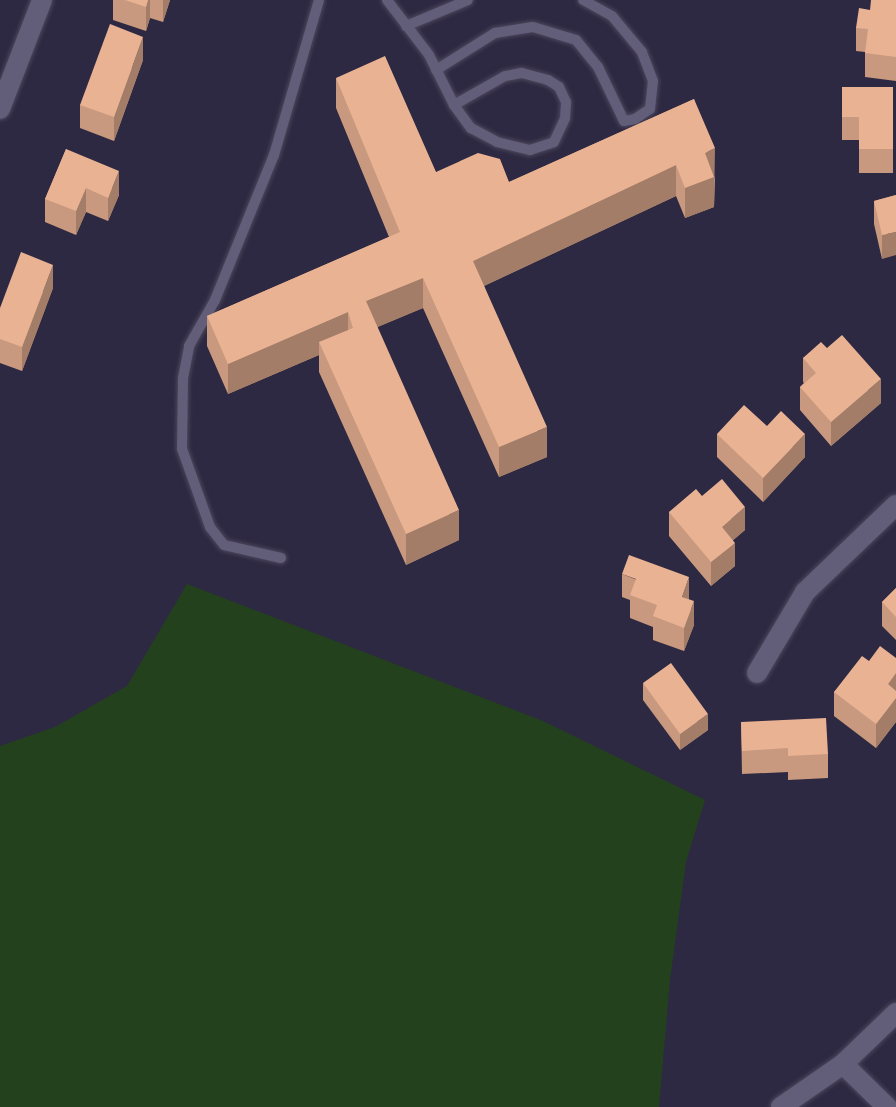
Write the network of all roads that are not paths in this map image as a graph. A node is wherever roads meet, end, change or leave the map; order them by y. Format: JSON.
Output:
{"nodes":[{"id":1,"x":42,"y":0,"type":"edge"},
{"id":2,"x":319,"y":0,"type":"edge"},
{"id":3,"x":387,"y":0,"type":"edge"},
{"id":4,"x":468,"y":0,"type":"edge"},
{"id":5,"x":583,"y":0,"type":"edge"},
{"id":6,"x":406,"y":26,"type":"junction"},
{"id":7,"x":436,"y":70,"type":"junction"},
{"id":8,"x":454,"y":105,"type":"junction"},
{"id":9,"x":0,"y":109,"type":"edge"},
{"id":10,"x":896,"y":505,"type":"edge"},
{"id":11,"x":281,"y":558,"type":"dead end"},
{"id":12,"x":757,"y":673,"type":"dead end"},
{"id":13,"x":896,"y":1013,"type":"edge"},
{"id":14,"x":843,"y":1064,"type":"junction"},
{"id":15,"x":781,"y":1107,"type":"edge"},
{"id":16,"x":887,"y":1107,"type":"edge"}],
"edges":[{"from":1,"to":9,"type":"street"},
{"from":2,"to":11,"type":"lane"},
{"from":3,"to":6,"type":"lane"},
{"from":4,"to":6,"type":"lane"},
{"from":5,"to":7,"type":"lane"},
{"from":6,"to":7,"type":"lane"},
{"from":7,"to":8,"type":"lane"},
{"from":8,"to":8,"type":"lane"},
{"from":10,"to":12,"type":"street"},
{"from":13,"to":14,"type":"street"},
{"from":14,"to":15,"type":"street"},
{"from":14,"to":16,"type":"street"}]}
